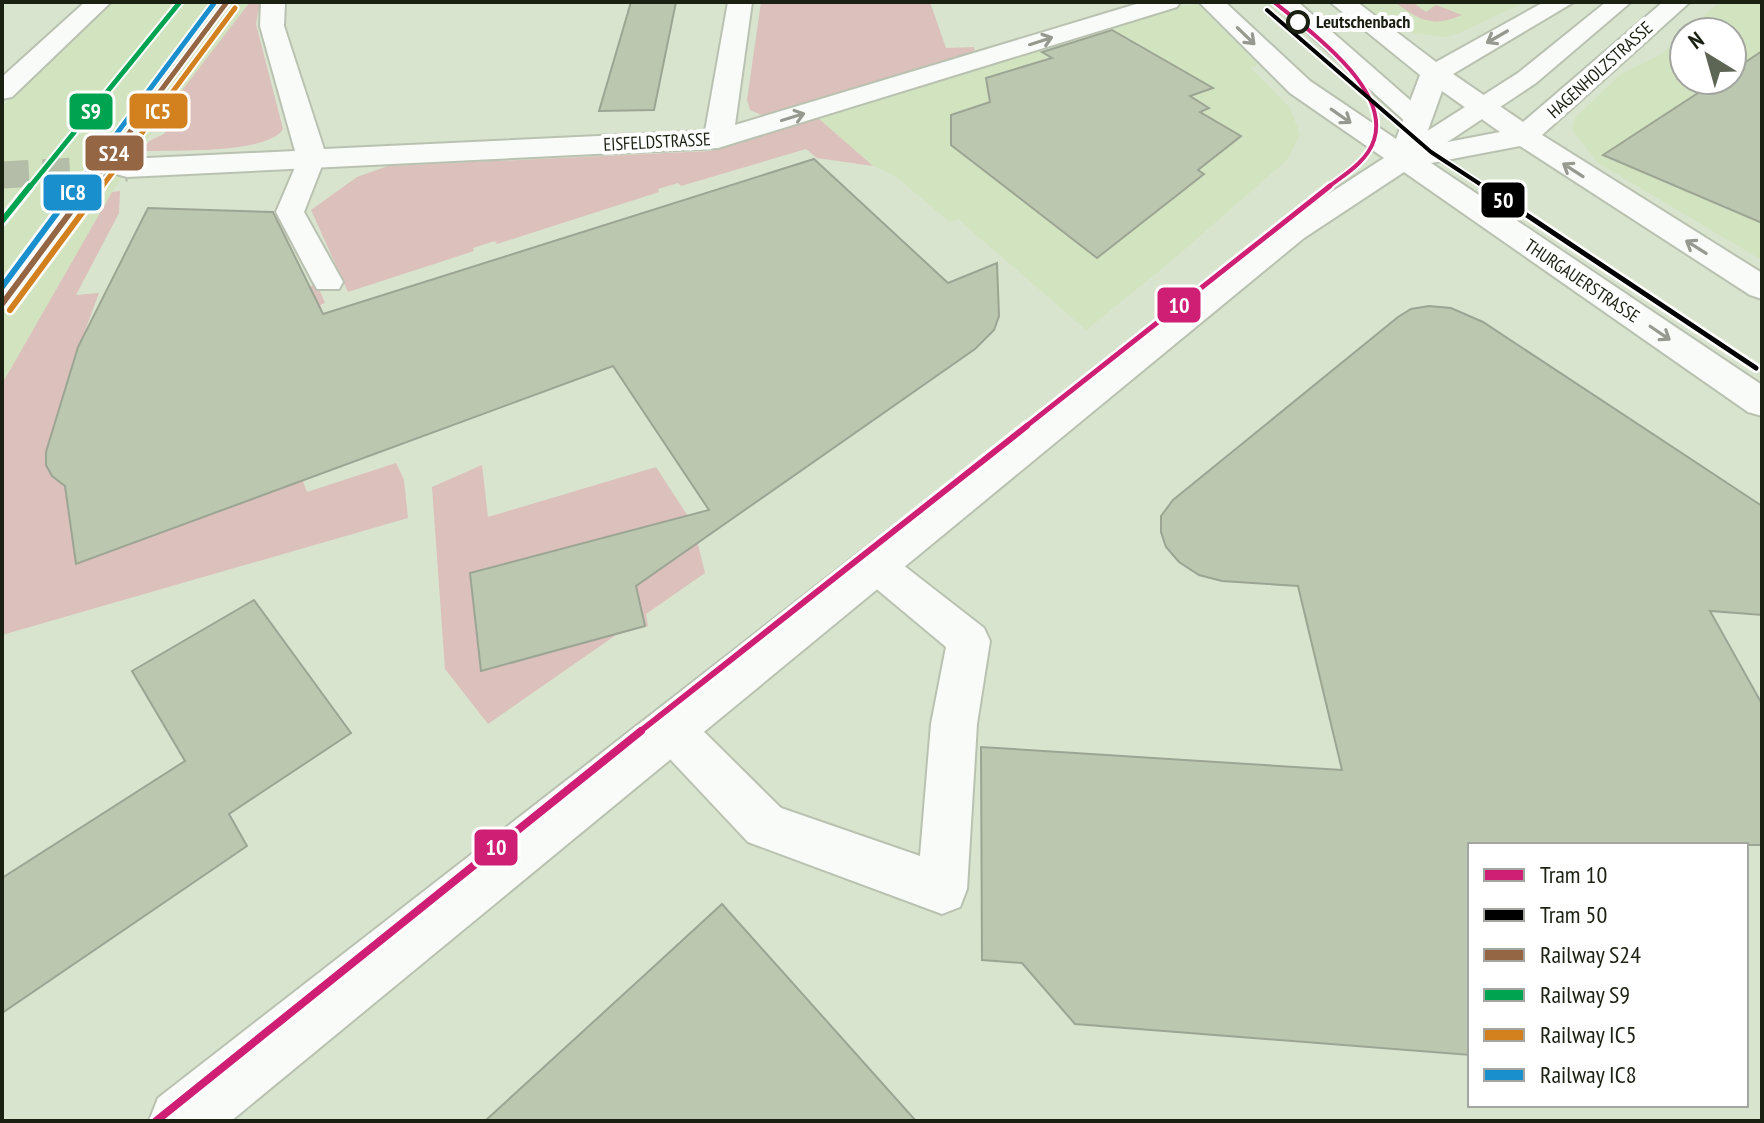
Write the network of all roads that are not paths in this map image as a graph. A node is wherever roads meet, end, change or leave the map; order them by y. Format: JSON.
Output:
{"nodes":[{"id":1,"x":99,"y":2,"type":"edge"},
{"id":2,"x":273,"y":2,"type":"edge"},
{"id":3,"x":740,"y":2,"type":"edge"},
{"id":4,"x":1168,"y":2,"type":"edge"},
{"id":5,"x":1211,"y":2,"type":"edge"},
{"id":6,"x":1285,"y":2,"type":"edge"},
{"id":7,"x":1342,"y":2,"type":"edge"},
{"id":8,"x":1562,"y":2,"type":"edge"},
{"id":9,"x":1620,"y":2,"type":"edge"},
{"id":10,"x":1678,"y":2,"type":"edge"},
{"id":11,"x":1434,"y":74,"type":"junction"},
{"id":12,"x":2,"y":91,"type":"edge"},
{"id":13,"x":1483,"y":110,"type":"junction"},
{"id":14,"x":1417,"y":119,"type":"junction"},
{"id":15,"x":1522,"y":137,"type":"junction"},
{"id":16,"x":718,"y":139,"type":"junction"},
{"id":17,"x":312,"y":158,"type":"junction"},
{"id":18,"x":1403,"y":159,"type":"junction"},
{"id":19,"x":127,"y":168,"type":"tunnel mouth"},
{"id":20,"x":328,"y":282,"type":"dead end"},
{"id":21,"x":1762,"y":288,"type":"edge"},
{"id":22,"x":1762,"y":403,"type":"edge"},
{"id":23,"x":875,"y":565,"type":"junction"},
{"id":24,"x":670,"y":728,"type":"junction"},
{"id":25,"x":181,"y":1121,"type":"edge"}],
"edges":[{"from":1,"to":12,"type":"street"},
{"from":2,"to":17,"type":"street"},
{"from":3,"to":16,"type":"street"},
{"from":16,"to":4,"type":"street","name":"EISFELDSTRASSE","one_way":true},
{"from":5,"to":18,"type":"street","name":"THURGAUERSTRASSE","one_way":true},
{"from":6,"to":14,"type":"lane"},
{"from":7,"to":11,"type":"street"},
{"from":8,"to":11,"type":"street","one_way":true},
{"from":9,"to":13,"type":"lane","name":"HAGENHOLZSTRASSE"},
{"from":10,"to":15,"type":"street","name":"HAGENHOLZSTRASSE"},
{"from":11,"to":13,"type":"street"},
{"from":11,"to":14,"type":"street"},
{"from":13,"to":15,"type":"street"},
{"from":13,"to":18,"type":"lane"},
{"from":14,"to":18,"type":"street"},
{"from":15,"to":18,"type":"street"},
{"from":21,"to":15,"type":"street","one_way":true},
{"from":16,"to":17,"type":"street","name":"EISFELDSTRASSE"},
{"from":17,"to":19,"type":"street","name":"EISFELDSTRASSE"},
{"from":17,"to":20,"type":"lane"},
{"from":18,"to":22,"type":"street","name":"THURGAUERSTRASSE","one_way":true},
{"from":18,"to":23,"type":"street"},
{"from":23,"to":24,"type":"street"},
{"from":23,"to":24,"type":"lane"},
{"from":24,"to":25,"type":"street"}]}
